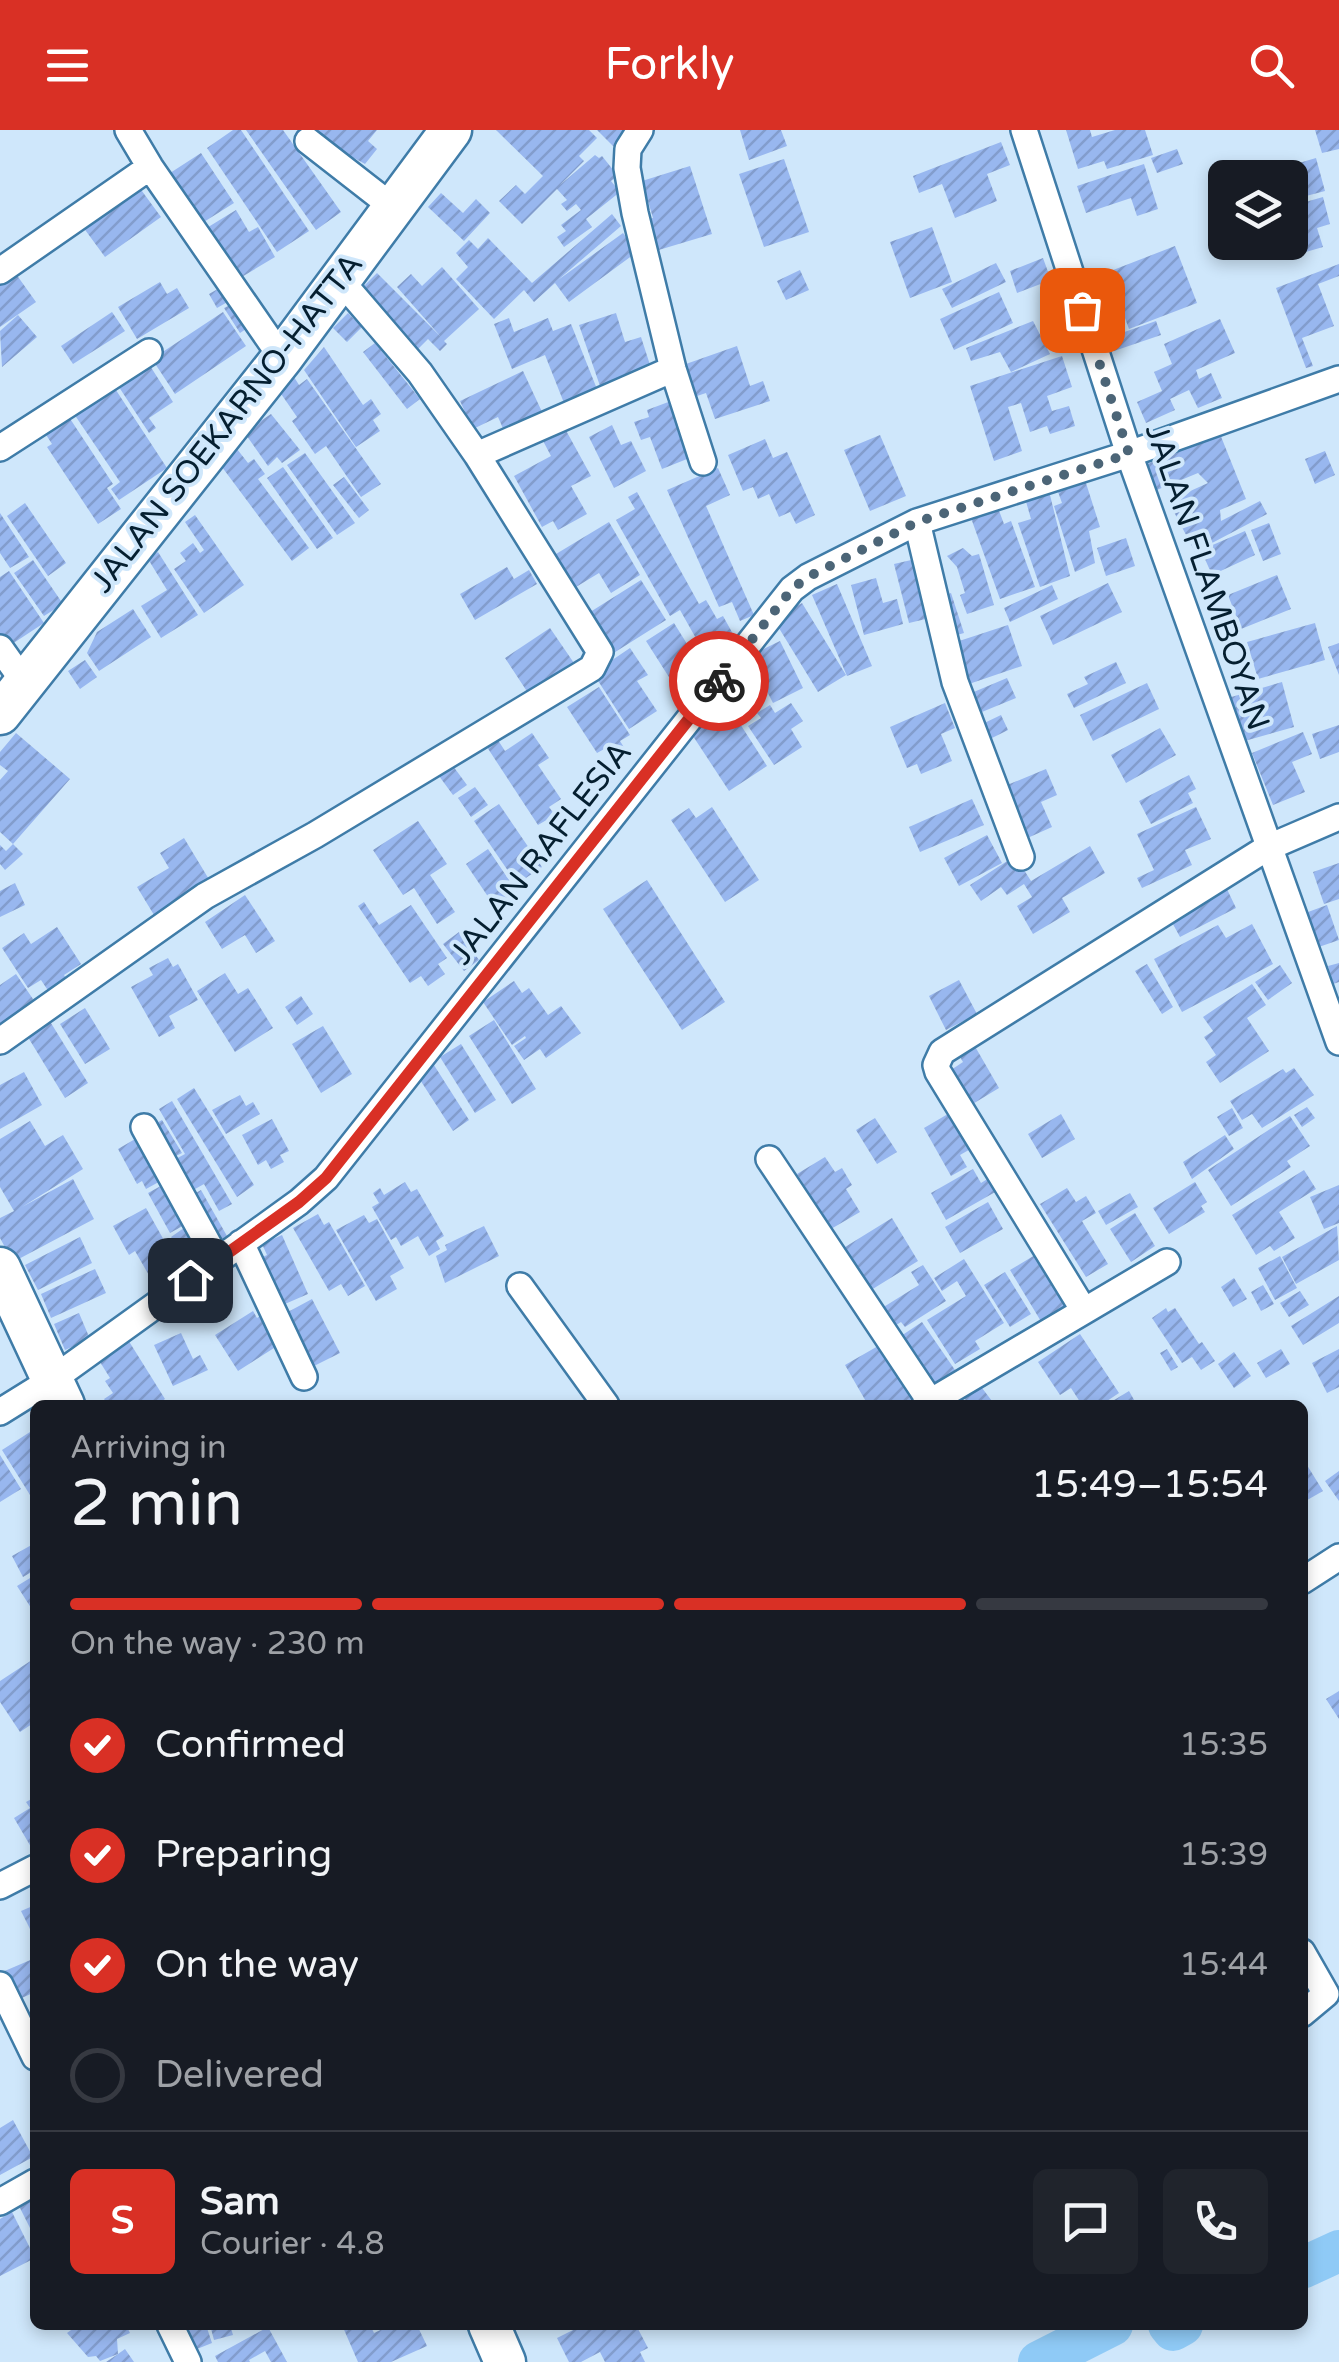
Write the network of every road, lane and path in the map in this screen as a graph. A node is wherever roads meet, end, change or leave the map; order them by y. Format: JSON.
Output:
{"nodes":[{"id":1,"x":128,"y":130,"type":"edge"},
{"id":2,"x":450,"y":130,"type":"edge"},
{"id":3,"x":640,"y":130,"type":"edge"},
{"id":4,"x":1024,"y":130,"type":"edge"},
{"id":5,"x":308,"y":141,"type":"dead end"},
{"id":6,"x":150,"y":167,"type":"junction"},
{"id":7,"x":394,"y":208,"type":"junction"},
{"id":8,"x":0,"y":271,"type":"edge"},
{"id":9,"x":341,"y":281,"type":"junction"},
{"id":10,"x":149,"y":352,"type":"dead end"},
{"id":11,"x":282,"y":358,"type":"junction"},
{"id":12,"x":673,"y":370,"type":"junction"},
{"id":13,"x":1339,"y":379,"type":"edge"},
{"id":14,"x":3,"y":439,"type":"edge"},
{"id":15,"x":1129,"y":454,"type":"junction"},
{"id":16,"x":477,"y":455,"type":"junction"},
{"id":17,"x":703,"y":462,"type":"dead end"},
{"id":18,"x":917,"y":522,"type":"junction"},
{"id":19,"x":0,"y":648,"type":"edge"},
{"id":20,"x":12,"y":698,"type":"edge"},
{"id":21,"x":1339,"y":816,"type":"edge"},
{"id":22,"x":1267,"y":848,"type":"junction"},
{"id":23,"x":1021,"y":857,"type":"dead end"},
{"id":24,"x":0,"y":1041,"type":"edge"},
{"id":25,"x":1339,"y":1042,"type":"edge"},
{"id":26,"x":144,"y":1127,"type":"dead end"},
{"id":27,"x":769,"y":1159,"type":"dead end"},
{"id":28,"x":240,"y":1242,"type":"junction"},
{"id":29,"x":217,"y":1260,"type":"junction"},
{"id":30,"x":1166,"y":1262,"type":"dead end"},
{"id":31,"x":0,"y":1268,"type":"edge"},
{"id":32,"x":520,"y":1286,"type":"dead end"},
{"id":33,"x":1083,"y":1310,"type":"junction"},
{"id":34,"x":304,"y":1378,"type":"dead end"},
{"id":35,"x":58,"y":1392,"type":"edge"},
{"id":36,"x":602,"y":1400,"type":"edge"},
{"id":37,"x":926,"y":1400,"type":"edge"},
{"id":38,"x":933,"y":1400,"type":"edge"},
{"id":39,"x":30,"y":1402,"type":"edge"},
{"id":40,"x":0,"y":1412,"type":"edge"},
{"id":41,"x":1339,"y":1556,"type":"edge"},
{"id":42,"x":1308,"y":1577,"type":"edge"},
{"id":43,"x":30,"y":1871,"type":"edge"},
{"id":44,"x":0,"y":1886,"type":"edge"},
{"id":45,"x":1308,"y":1962,"type":"edge"},
{"id":46,"x":0,"y":1985,"type":"edge"},
{"id":47,"x":1308,"y":2009,"type":"edge"},
{"id":48,"x":30,"y":2046,"type":"edge"},
{"id":49,"x":30,"y":2185,"type":"edge"},
{"id":50,"x":0,"y":2202,"type":"edge"},
{"id":51,"x":172,"y":2330,"type":"edge"},
{"id":52,"x":491,"y":2330,"type":"edge"},
{"id":53,"x":188,"y":2362,"type":"edge"},
{"id":54,"x":504,"y":2362,"type":"edge"}],
"edges":[{"from":1,"to":6,"type":"street"},
{"from":2,"to":7,"type":"main road","name":"JALAN SOEKARNO-HATTA"},
{"from":3,"to":12,"type":"street"},
{"from":4,"to":15,"type":"street","name":"JALAN FLAMBOYAN"},
{"from":5,"to":7,"type":"street"},
{"from":6,"to":8,"type":"street"},
{"from":6,"to":11,"type":"street"},
{"from":7,"to":9,"type":"main road","name":"JALAN SOEKARNO-HATTA"},
{"from":9,"to":11,"type":"main road","name":"JALAN SOEKARNO-HATTA"},
{"from":9,"to":16,"type":"street"},
{"from":10,"to":14,"type":"street"},
{"from":11,"to":20,"type":"main road","name":"JALAN SOEKARNO-HATTA"},
{"from":12,"to":16,"type":"street"},
{"from":12,"to":17,"type":"street"},
{"from":13,"to":15,"type":"street","name":"JALAN RAFLESIA"},
{"from":15,"to":18,"type":"street","name":"JALAN RAFLESIA"},
{"from":15,"to":22,"type":"street","name":"JALAN FLAMBOYAN"},
{"from":16,"to":24,"type":"street"},
{"from":18,"to":23,"type":"street"},
{"from":18,"to":28,"type":"street","name":"JALAN RAFLESIA"},
{"from":19,"to":20,"type":"street"},
{"from":21,"to":22,"type":"street"},
{"from":22,"to":25,"type":"street","name":"JALAN FLAMBOYAN"},
{"from":22,"to":33,"type":"street"},
{"from":26,"to":29,"type":"street"},
{"from":27,"to":37,"type":"street"},
{"from":28,"to":29,"type":"street","name":"JALAN RAFLESIA"},
{"from":28,"to":34,"type":"street"},
{"from":29,"to":35,"type":"street","name":"JALAN RAFLESIA"},
{"from":30,"to":33,"type":"street"},
{"from":31,"to":35,"type":"main road"},
{"from":32,"to":36,"type":"street"},
{"from":33,"to":38,"type":"street"},
{"from":39,"to":40,"type":"street","name":"JALAN RAFLESIA"},
{"from":41,"to":42,"type":"street"},
{"from":43,"to":44,"type":"street"},
{"from":45,"to":47,"type":"street"},
{"from":46,"to":48,"type":"street"},
{"from":49,"to":50,"type":"street"},
{"from":51,"to":53,"type":"street"},
{"from":52,"to":54,"type":"main road"}]}
